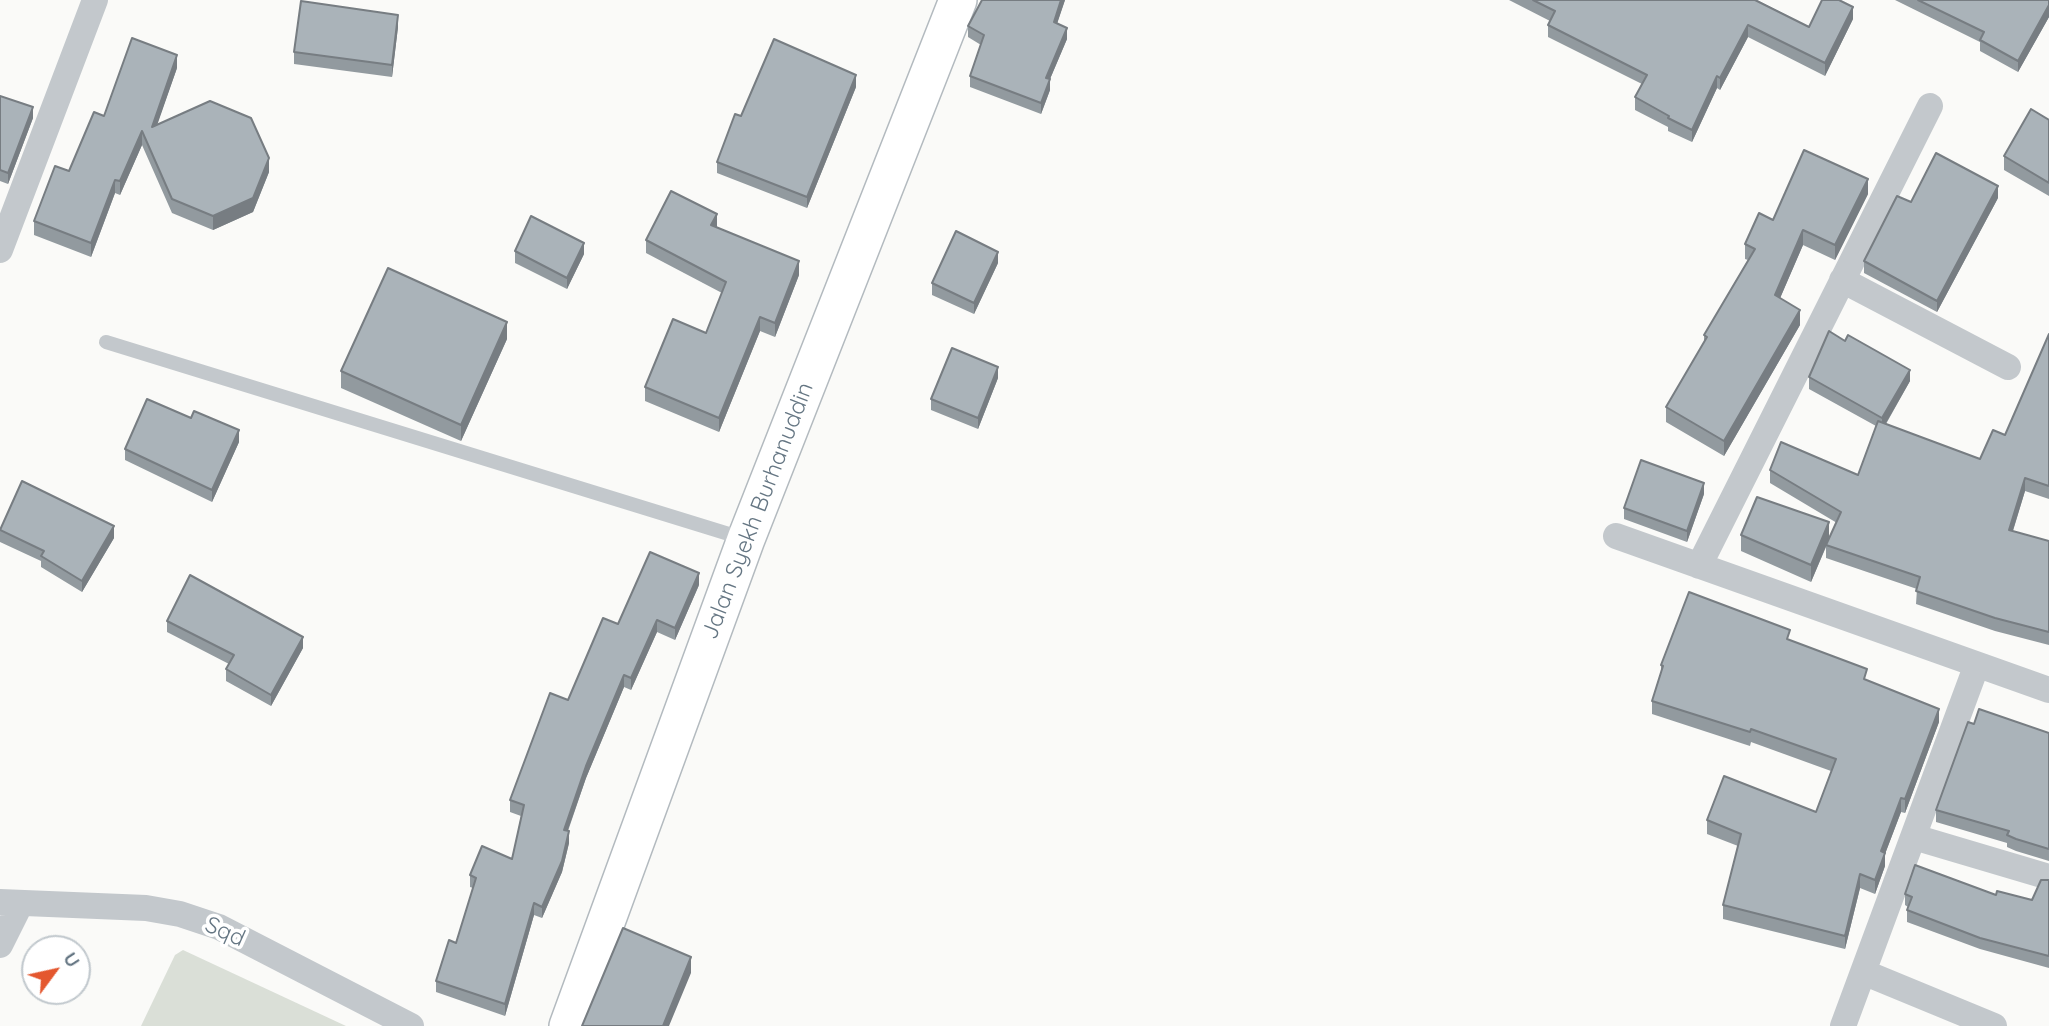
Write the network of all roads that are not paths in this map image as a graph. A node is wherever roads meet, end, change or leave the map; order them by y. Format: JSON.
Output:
{"nodes":[{"id":1,"x":95,"y":0,"type":"edge"},
{"id":2,"x":958,"y":0,"type":"edge"},
{"id":3,"x":1930,"y":106,"type":"dead end"},
{"id":4,"x":0,"y":250,"type":"edge"},
{"id":5,"x":1842,"y":280,"type":"junction"},
{"id":6,"x":106,"y":342,"type":"dead end"},
{"id":7,"x":2008,"y":367,"type":"dead end"},
{"id":8,"x":1616,"y":536,"type":"dead end"},
{"id":9,"x":746,"y":539,"type":"junction"},
{"id":10,"x":1699,"y":566,"type":"junction"},
{"id":11,"x":1976,"y":667,"type":"junction"},
{"id":12,"x":2049,"y":690,"type":"edge"},
{"id":13,"x":1914,"y":837,"type":"junction"},
{"id":14,"x":2049,"y":877,"type":"edge"},
{"id":15,"x":10,"y":903,"type":"edge"},
{"id":16,"x":0,"y":945,"type":"edge"},
{"id":17,"x":1863,"y":972,"type":"junction"},
{"id":18,"x":411,"y":1026,"type":"edge"},
{"id":19,"x":568,"y":1026,"type":"edge"},
{"id":20,"x":1843,"y":1026,"type":"edge"},
{"id":21,"x":1994,"y":1026,"type":"edge"}],
"edges":[{"from":1,"to":4,"type":"street"},
{"from":2,"to":9,"type":"main road","name":"Jalan Syekh Burhanuddin"},
{"from":3,"to":5,"type":"street"},
{"from":5,"to":7,"type":"street"},
{"from":5,"to":10,"type":"street"},
{"from":6,"to":9,"type":"lane"},
{"from":8,"to":10,"type":"street"},
{"from":9,"to":19,"type":"main road","name":"Jalan Syekh Burhanuddin"},
{"from":10,"to":11,"type":"street"},
{"from":11,"to":12,"type":"street"},
{"from":11,"to":13,"type":"street"},
{"from":13,"to":14,"type":"street"},
{"from":13,"to":17,"type":"street"},
{"from":15,"to":16,"type":"street","name":"Sqd"},
{"from":15,"to":18,"type":"street","name":"Sqd"},
{"from":17,"to":20,"type":"street"},
{"from":17,"to":21,"type":"street"}]}
